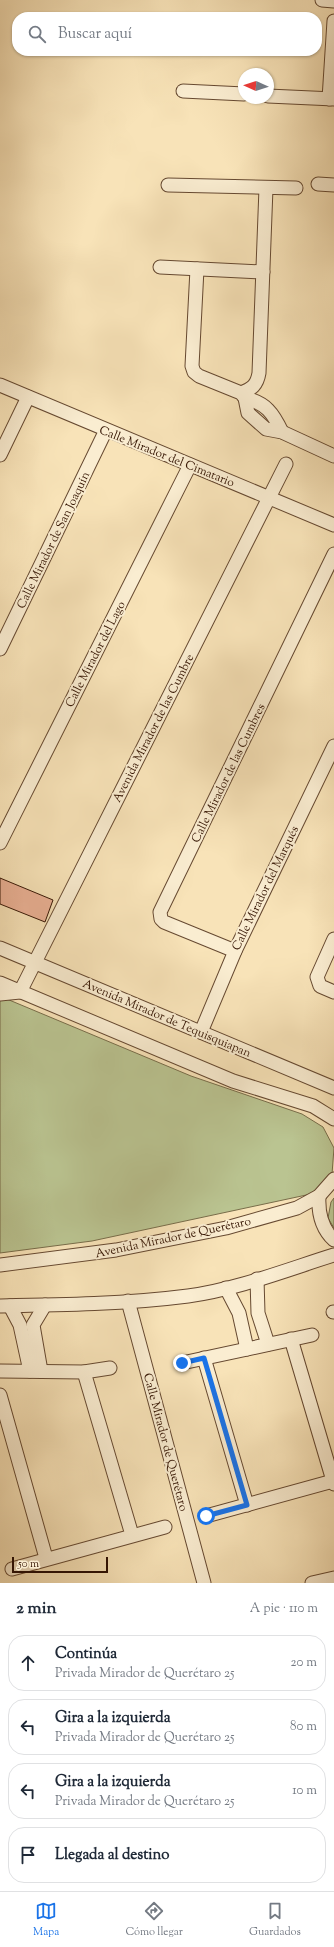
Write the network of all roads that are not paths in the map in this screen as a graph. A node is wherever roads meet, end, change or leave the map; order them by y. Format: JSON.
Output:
{"nodes":[{"id":1,"x":322,"y":0,"type":"edge"},
{"id":2,"x":334,"y":1,"type":"edge"},
{"id":3,"x":334,"y":21,"type":"edge"},
{"id":4,"x":184,"y":91,"type":"dead end"},
{"id":5,"x":238,"y":94,"type":"edge"},
{"id":6,"x":274,"y":96,"type":"edge"},
{"id":7,"x":332,"y":99,"type":"edge"},
{"id":8,"x":318,"y":184,"type":"dead end"},
{"id":9,"x":168,"y":185,"type":"dead end"},
{"id":10,"x":334,"y":185,"type":"edge"},
{"id":11,"x":266,"y":188,"type":"junction"},
{"id":12,"x":296,"y":188,"type":"dead end"},
{"id":13,"x":160,"y":267,"type":"dead end"},
{"id":14,"x":197,"y":269,"type":"junction"},
{"id":15,"x":263,"y":272,"type":"junction"},
{"id":16,"x":0,"y":385,"type":"edge"},
{"id":17,"x":243,"y":396,"type":"junction"},
{"id":18,"x":28,"y":397,"type":"junction"},
{"id":19,"x":106,"y":430,"type":"junction"},
{"id":20,"x":0,"y":455,"type":"edge"},
{"id":21,"x":334,"y":456,"type":"edge"},
{"id":22,"x":286,"y":464,"type":"dead end"},
{"id":23,"x":190,"y":465,"type":"junction"},
{"id":24,"x":269,"y":498,"type":"junction"},
{"id":25,"x":334,"y":525,"type":"edge"},
{"id":26,"x":334,"y":554,"type":"edge"},
{"id":27,"x":0,"y":649,"type":"edge"},
{"id":28,"x":334,"y":746,"type":"edge"},
{"id":29,"x":0,"y":843,"type":"edge"},
{"id":30,"x":334,"y":939,"type":"edge"},
{"id":31,"x":0,"y":948,"type":"edge"},
{"id":32,"x":235,"y":951,"type":"junction"},
{"id":33,"x":35,"y":962,"type":"junction"},
{"id":34,"x":0,"y":983,"type":"edge"},
{"id":35,"x":20,"y":992,"type":"junction"},
{"id":36,"x":334,"y":992,"type":"edge"},
{"id":37,"x":0,"y":994,"type":"edge"},
{"id":38,"x":201,"y":1032,"type":"junction"},
{"id":39,"x":334,"y":1088,"type":"edge"},
{"id":40,"x":334,"y":1119,"type":"edge"},
{"id":41,"x":334,"y":1179,"type":"edge"},
{"id":42,"x":319,"y":1196,"type":"junction"},
{"id":43,"x":334,"y":1240,"type":"edge"},
{"id":44,"x":334,"y":1255,"type":"edge"},
{"id":45,"x":0,"y":1265,"type":"edge"},
{"id":46,"x":257,"y":1279,"type":"junction"},
{"id":47,"x":226,"y":1288,"type":"junction"},
{"id":48,"x":128,"y":1301,"type":"junction"},
{"id":49,"x":45,"y":1305,"type":"junction"},
{"id":50,"x":5,"y":1306,"type":"edge"},
{"id":51,"x":257,"y":1307,"type":"junction"},
{"id":52,"x":239,"y":1313,"type":"junction"},
{"id":53,"x":27,"y":1325,"type":"junction"},
{"id":54,"x":312,"y":1335,"type":"dead end"},
{"id":55,"x":291,"y":1339,"type":"junction"},
{"id":56,"x":268,"y":1344,"type":"junction"},
{"id":57,"x":247,"y":1349,"type":"junction"},
{"id":58,"x":204,"y":1358,"type":"junction"},
{"id":59,"x":182,"y":1363,"type":"dead end"},
{"id":60,"x":110,"y":1368,"type":"dead end"},
{"id":61,"x":0,"y":1371,"type":"edge"},
{"id":62,"x":36,"y":1371,"type":"junction"},
{"id":63,"x":84,"y":1372,"type":"junction"},
{"id":64,"x":0,"y":1395,"type":"edge"},
{"id":65,"x":334,"y":1483,"type":"edge"},
{"id":66,"x":247,"y":1505,"type":"junction"},
{"id":67,"x":206,"y":1516,"type":"dead end"},
{"id":68,"x":165,"y":1527,"type":"dead end"},
{"id":69,"x":132,"y":1535,"type":"junction"},
{"id":70,"x":46,"y":1558,"type":"junction"},
{"id":71,"x":12,"y":1569,"type":"dead end"},
{"id":72,"x":334,"y":1578,"type":"edge"},
{"id":73,"x":204,"y":1583,"type":"edge"},
{"id":74,"x":312,"y":1583,"type":"edge"}],
"edges":[{"from":1,"to":2,"type":"street"},
{"from":3,"to":7,"type":"street"},
{"from":4,"to":5,"type":"street"},
{"from":6,"to":7,"type":"street"},
{"from":8,"to":10,"type":"street"},
{"from":9,"to":11,"type":"street"},
{"from":11,"to":12,"type":"street"},
{"from":11,"to":15,"type":"street"},
{"from":13,"to":14,"type":"street"},
{"from":14,"to":15,"type":"street"},
{"from":14,"to":17,"type":"street"},
{"from":15,"to":17,"type":"street"},
{"from":16,"to":18,"type":"street","name":"Calle Mirador del Cimatario"},
{"from":17,"to":21,"type":"street"},
{"from":18,"to":19,"type":"street","name":"Calle Mirador del Cimatario"},
{"from":18,"to":20,"type":"street"},
{"from":19,"to":23,"type":"street","name":"Calle Mirador del Cimatario"},
{"from":19,"to":27,"type":"street","name":"Calle Mirador de San Joaquín"},
{"from":22,"to":24,"type":"street","name":"Avenida Mirador de las Cumbre"},
{"from":23,"to":24,"type":"street","name":"Calle Mirador del Cimatario"},
{"from":23,"to":29,"type":"street","name":"Calle Mirador del Lago"},
{"from":24,"to":25,"type":"street","name":"Calle Mirador del Cimatario"},
{"from":24,"to":33,"type":"street","name":"Avenida Mirador de las Cumbre"},
{"from":26,"to":32,"type":"street","name":"Calle Mirador de las Cumbres"},
{"from":28,"to":32,"type":"street","name":"Calle Mirador del Marqués"},
{"from":30,"to":36,"type":"street"},
{"from":31,"to":33,"type":"street","name":"Avenida Mirador de Tequisquiapan"},
{"from":32,"to":38,"type":"street","name":"Calle Mirador del Marqués"},
{"from":33,"to":35,"type":"street","name":"Avenida Mirador de las Cumbre"},
{"from":33,"to":38,"type":"street","name":"Avenida Mirador de Tequisquiapan"},
{"from":34,"to":35,"type":"street"},
{"from":35,"to":37,"type":"street"},
{"from":35,"to":40,"type":"street"},
{"from":38,"to":39,"type":"street","name":"Avenida Mirador de Tequisquiapan"},
{"from":41,"to":42,"type":"street","name":"Avenida Mirador de Querétaro"},
{"from":42,"to":43,"type":"street"},
{"from":42,"to":45,"type":"street","name":"Avenida Mirador de Querétaro"},
{"from":44,"to":46,"type":"street"},
{"from":46,"to":47,"type":"street"},
{"from":46,"to":51,"type":"street"},
{"from":47,"to":48,"type":"street"},
{"from":47,"to":52,"type":"street"},
{"from":48,"to":49,"type":"street"},
{"from":48,"to":73,"type":"street","name":"Calle Mirador de Querétaro"},
{"from":49,"to":50,"type":"street"},
{"from":49,"to":53,"type":"street"},
{"from":50,"to":53,"type":"street"},
{"from":51,"to":52,"type":"street"},
{"from":51,"to":56,"type":"street"},
{"from":52,"to":57,"type":"street"},
{"from":53,"to":62,"type":"street"},
{"from":54,"to":55,"type":"street"},
{"from":55,"to":56,"type":"street"},
{"from":55,"to":65,"type":"street"},
{"from":56,"to":57,"type":"street"},
{"from":57,"to":58,"type":"street"},
{"from":58,"to":59,"type":"street"},
{"from":58,"to":66,"type":"street"},
{"from":60,"to":63,"type":"street"},
{"from":61,"to":62,"type":"street"},
{"from":62,"to":63,"type":"street"},
{"from":63,"to":69,"type":"street"},
{"from":64,"to":70,"type":"street"},
{"from":65,"to":66,"type":"street"},
{"from":66,"to":67,"type":"street"},
{"from":68,"to":69,"type":"street"},
{"from":69,"to":70,"type":"street"},
{"from":70,"to":71,"type":"street"},
{"from":72,"to":74,"type":"street"}]}
